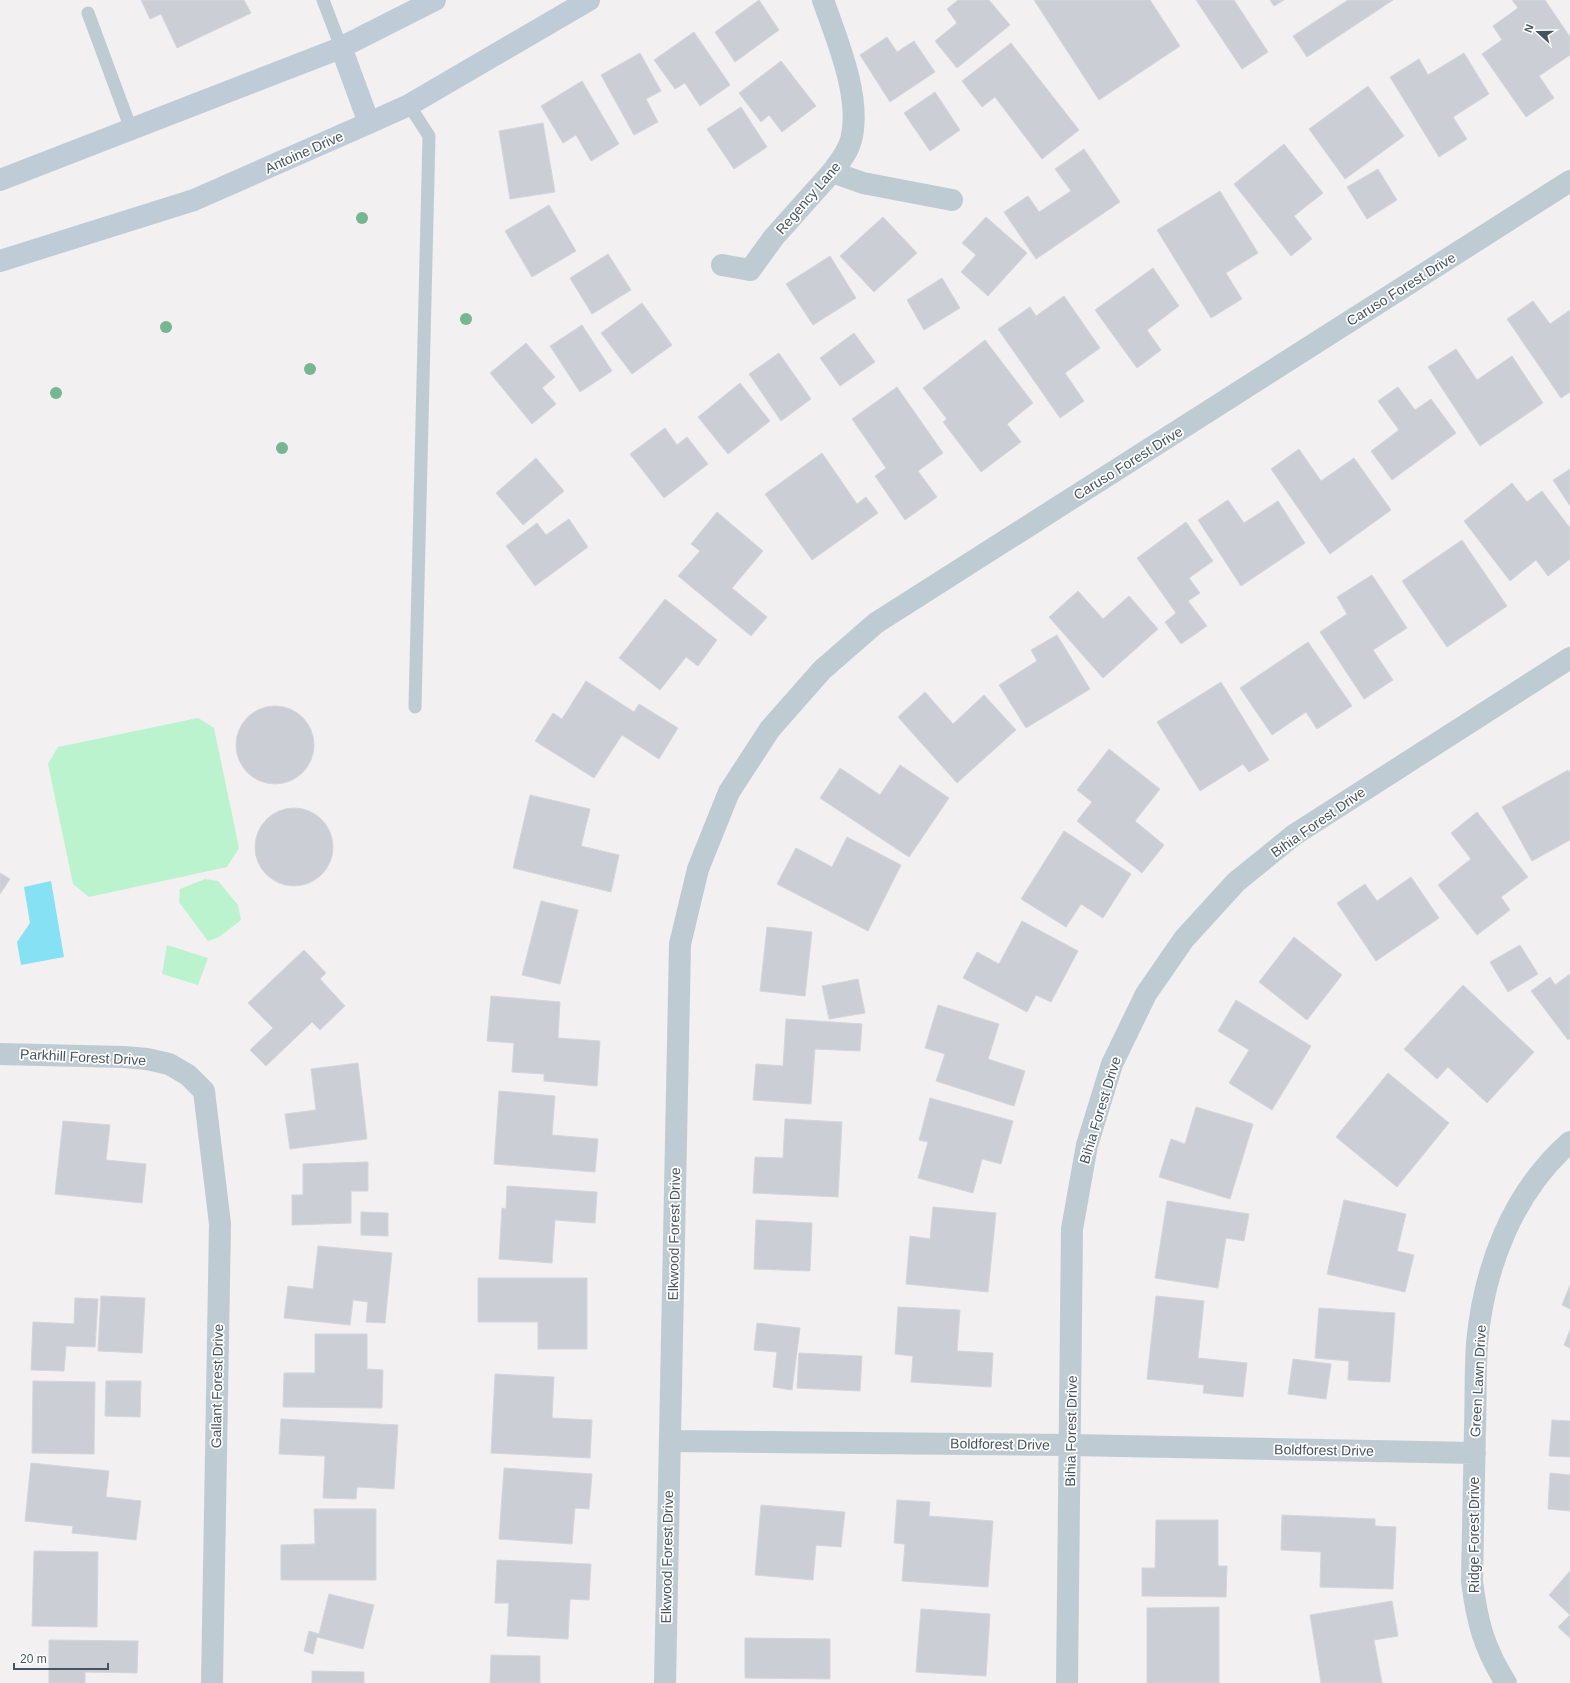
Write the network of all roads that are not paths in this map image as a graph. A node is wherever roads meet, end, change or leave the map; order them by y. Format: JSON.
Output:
{"nodes":[{"id":1,"x":323,"y":0,"type":"edge"},
{"id":2,"x":435,"y":0,"type":"edge"},
{"id":3,"x":590,"y":0,"type":"edge"},
{"id":4,"x":823,"y":0,"type":"edge"},
{"id":5,"x":88,"y":13,"type":"dead end"},
{"id":6,"x":341,"y":47,"type":"junction"},
{"id":7,"x":409,"y":105,"type":"junction"},
{"id":8,"x":369,"y":123,"type":"junction"},
{"id":9,"x":131,"y":129,"type":"junction"},
{"id":10,"x":832,"y":172,"type":"junction"},
{"id":11,"x":0,"y":180,"type":"edge"},
{"id":12,"x":1570,"y":181,"type":"edge"},
{"id":13,"x":952,"y":200,"type":"dead end"},
{"id":14,"x":0,"y":261,"type":"edge"},
{"id":15,"x":722,"y":265,"type":"dead end"},
{"id":16,"x":1570,"y":658,"type":"edge"},
{"id":17,"x":415,"y":707,"type":"dead end"},
{"id":18,"x":729,"y":792,"type":"joint"},
{"id":19,"x":0,"y":1054,"type":"edge"},
{"id":20,"x":204,"y":1091,"type":"joint"},
{"id":21,"x":1570,"y":1142,"type":"edge"},
{"id":22,"x":670,"y":1441,"type":"junction"},
{"id":23,"x":1071,"y":1445,"type":"junction"},
{"id":24,"x":1475,"y":1453,"type":"junction"},
{"id":25,"x":212,"y":1683,"type":"edge"},
{"id":26,"x":665,"y":1683,"type":"edge"},
{"id":27,"x":1067,"y":1683,"type":"edge"},
{"id":28,"x":1506,"y":1683,"type":"edge"}],
"edges":[{"from":1,"to":6,"type":"lane"},
{"from":2,"to":6,"type":"main road"},
{"from":3,"to":7,"type":"main road","name":"Antoine Drive"},
{"from":4,"to":10,"type":"street","name":"Regency Lane"},
{"from":5,"to":9,"type":"lane"},
{"from":6,"to":8,"type":"main road"},
{"from":6,"to":9,"type":"main road"},
{"from":7,"to":8,"type":"main road","name":"Antoine Drive"},
{"from":7,"to":17,"type":"lane"},
{"from":8,"to":14,"type":"main road","name":"Antoine Drive"},
{"from":9,"to":11,"type":"main road"},
{"from":10,"to":13,"type":"street"},
{"from":10,"to":15,"type":"street","name":"Regency Lane"},
{"from":12,"to":18,"type":"street","name":"Caruso Forest Drive"},
{"from":16,"to":23,"type":"street","name":"Bihia Forest Drive"},
{"from":18,"to":22,"type":"street","name":"Elkwood Forest Drive"},
{"from":19,"to":20,"type":"street","name":"Parkhill Forest Drive"},
{"from":20,"to":25,"type":"street","name":"Gallant Forest Drive"},
{"from":21,"to":24,"type":"street","name":"Green Lawn Drive"},
{"from":22,"to":23,"type":"street","name":"Boldforest Drive"},
{"from":22,"to":26,"type":"street","name":"Elkwood Forest Drive"},
{"from":23,"to":24,"type":"street","name":"Boldforest Drive"},
{"from":23,"to":27,"type":"street","name":"Bihia Forest Drive"},
{"from":24,"to":28,"type":"street","name":"Ridge Forest Drive"}]}
